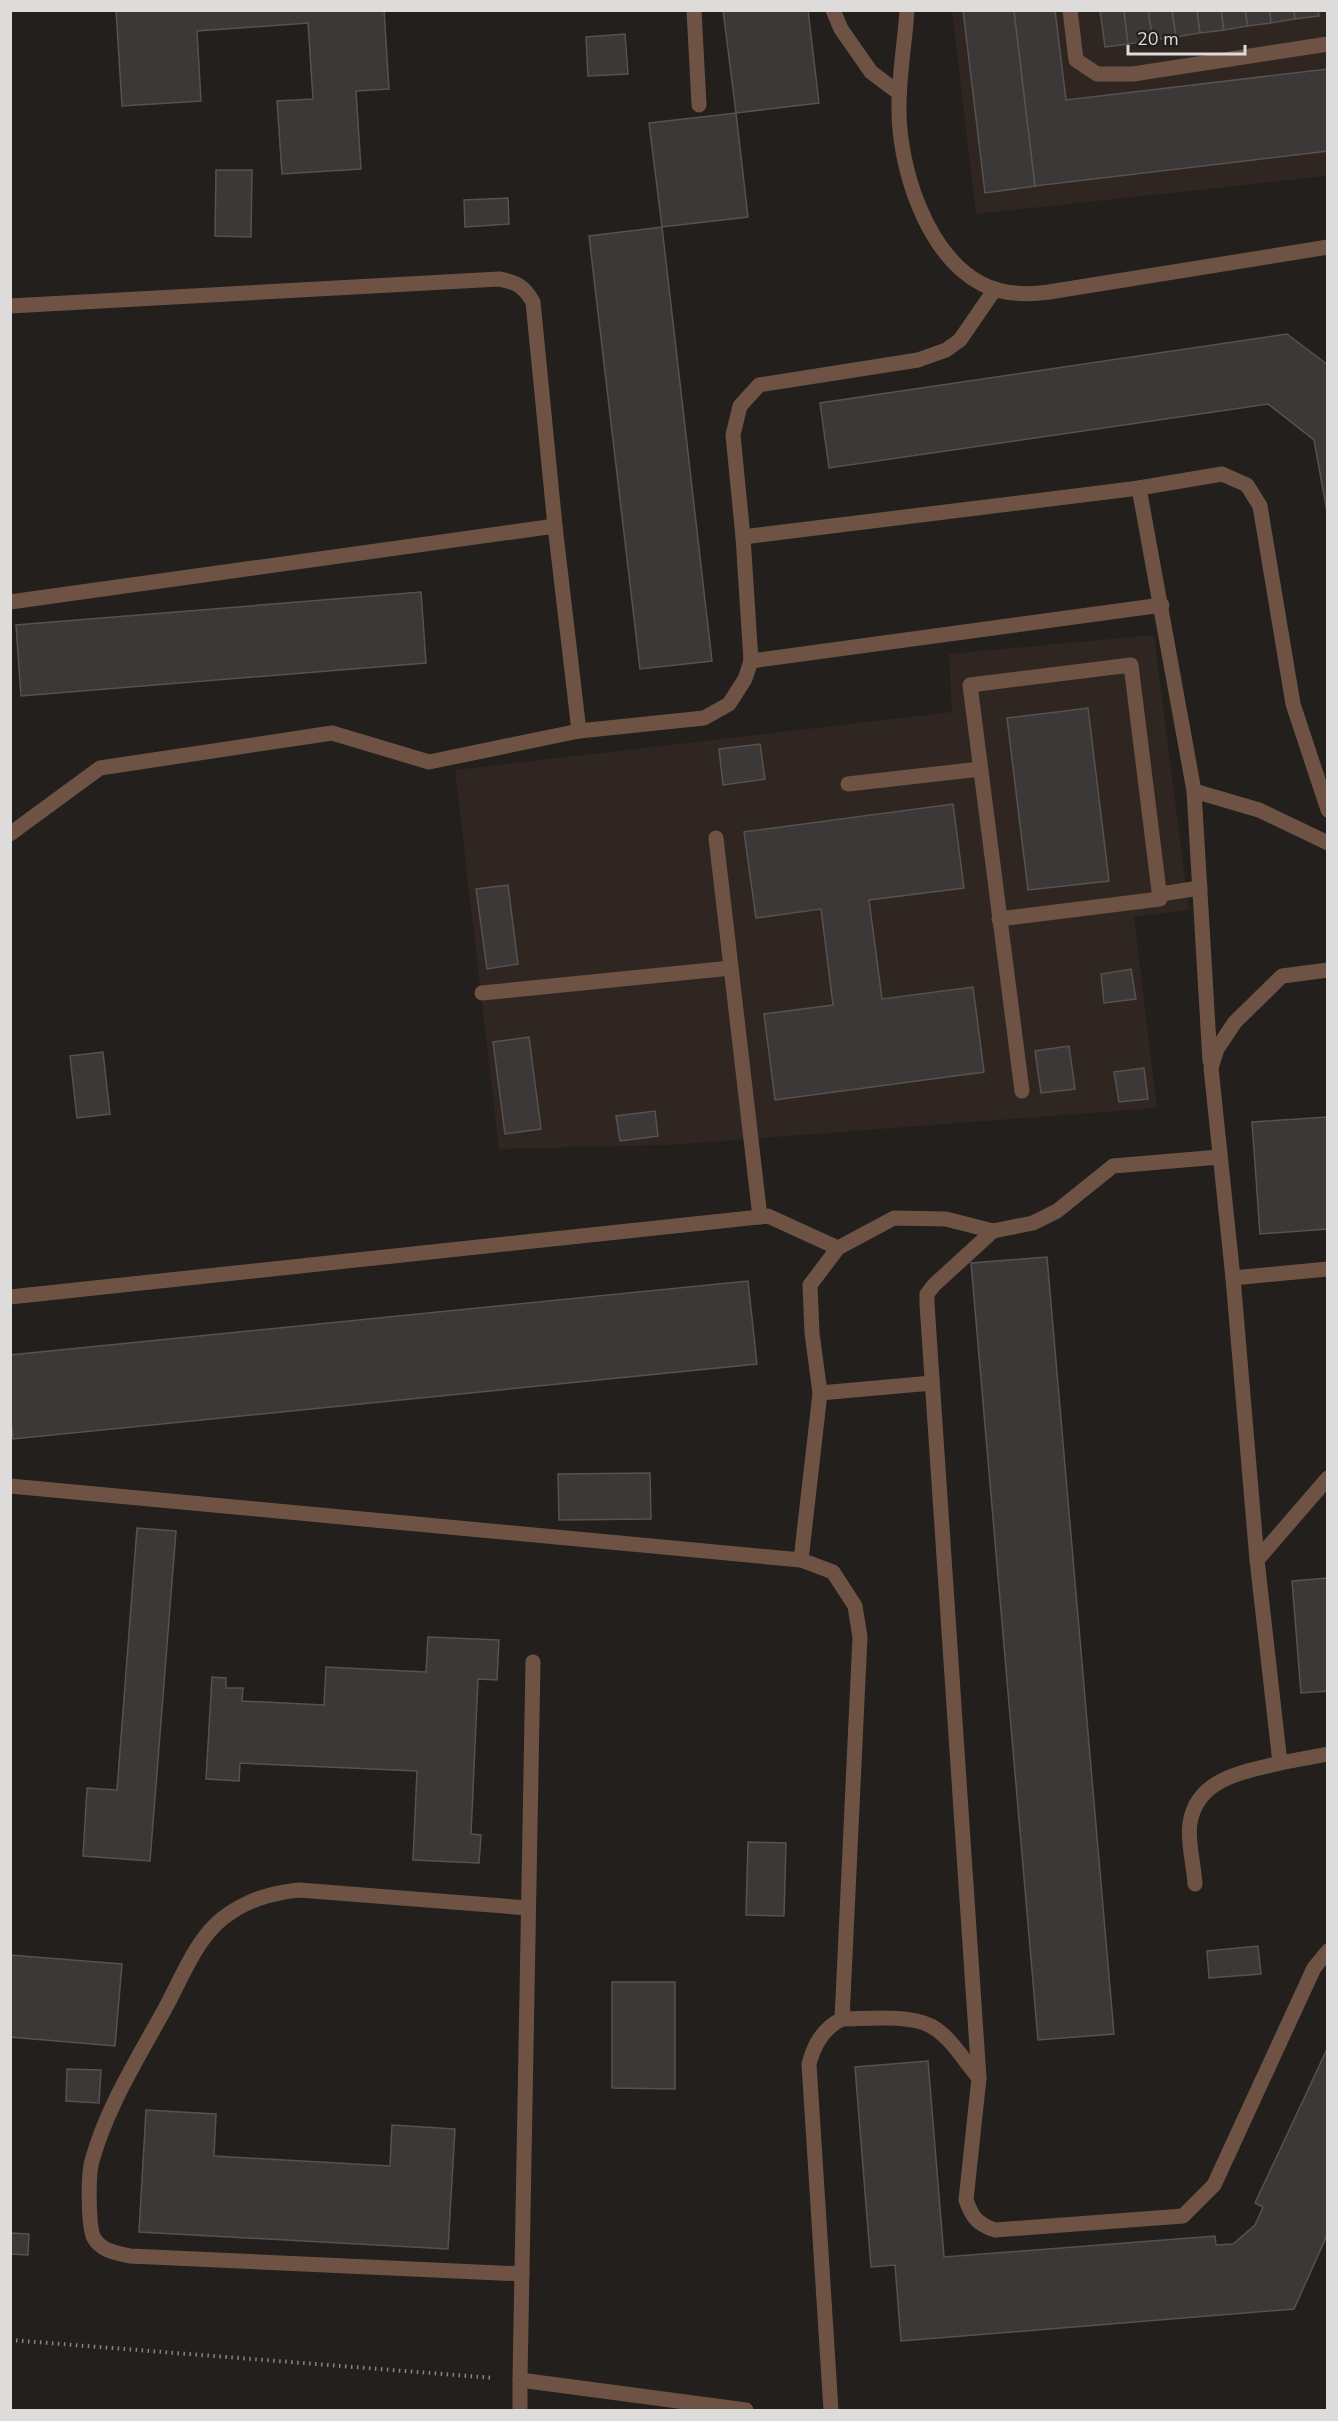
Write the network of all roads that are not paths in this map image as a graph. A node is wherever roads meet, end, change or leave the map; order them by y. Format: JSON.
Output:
{"nodes":[{"id":1,"x":694,"y":10,"type":"edge"},
{"id":2,"x":833,"y":10,"type":"edge"},
{"id":3,"x":907,"y":10,"type":"edge"},
{"id":4,"x":1070,"y":10,"type":"edge"},
{"id":5,"x":1328,"y":44,"type":"edge"},
{"id":6,"x":899,"y":93,"type":"junction"},
{"id":7,"x":699,"y":105,"type":"dead end"},
{"id":8,"x":1323,"y":251,"type":"edge"},
{"id":9,"x":994,"y":289,"type":"junction"},
{"id":10,"x":10,"y":306,"type":"edge"},
{"id":11,"x":1139,"y":488,"type":"junction"},
{"id":12,"x":555,"y":526,"type":"junction"},
{"id":13,"x":743,"y":537,"type":"junction"},
{"id":14,"x":10,"y":602,"type":"edge"},
{"id":15,"x":1162,"y":604,"type":"junction"},
{"id":16,"x":751,"y":661,"type":"junction"},
{"id":17,"x":579,"y":731,"type":"junction"},
{"id":18,"x":980,"y":769,"type":"junction"},
{"id":19,"x":848,"y":784,"type":"dead end"},
{"id":20,"x":1194,"y":792,"type":"junction"},
{"id":21,"x":1328,"y":810,"type":"edge"},
{"id":22,"x":10,"y":834,"type":"edge"},
{"id":23,"x":716,"y":838,"type":"dead end"},
{"id":24,"x":1328,"y":843,"type":"edge"},
{"id":25,"x":1200,"y":888,"type":"junction"},
{"id":26,"x":1160,"y":894,"type":"junction"},
{"id":27,"x":999,"y":919,"type":"junction"},
{"id":28,"x":731,"y":968,"type":"junction"},
{"id":29,"x":1328,"y":970,"type":"edge"},
{"id":30,"x":482,"y":993,"type":"dead end"},
{"id":31,"x":1211,"y":1068,"type":"junction"},
{"id":32,"x":1022,"y":1091,"type":"dead end"},
{"id":33,"x":1219,"y":1157,"type":"junction"},
{"id":34,"x":759,"y":1217,"type":"junction"},
{"id":35,"x":993,"y":1231,"type":"junction"},
{"id":36,"x":838,"y":1248,"type":"junction"},
{"id":37,"x":1328,"y":1269,"type":"edge"},
{"id":38,"x":1233,"y":1278,"type":"junction"},
{"id":39,"x":10,"y":1297,"type":"edge"},
{"id":40,"x":932,"y":1383,"type":"junction"},
{"id":41,"x":820,"y":1393,"type":"junction"},
{"id":42,"x":1328,"y":1478,"type":"edge"},
{"id":43,"x":10,"y":1486,"type":"edge"},
{"id":44,"x":801,"y":1560,"type":"junction"},
{"id":45,"x":1257,"y":1560,"type":"junction"},
{"id":46,"x":533,"y":1662,"type":"dead end"},
{"id":47,"x":1328,"y":1754,"type":"edge"},
{"id":48,"x":1280,"y":1763,"type":"junction"},
{"id":49,"x":1195,"y":1884,"type":"dead end"},
{"id":50,"x":528,"y":1908,"type":"junction"},
{"id":51,"x":1328,"y":1951,"type":"edge"},
{"id":52,"x":842,"y":2019,"type":"junction"},
{"id":53,"x":979,"y":2078,"type":"junction"},
{"id":54,"x":522,"y":2274,"type":"junction"},
{"id":55,"x":520,"y":2380,"type":"junction"},
{"id":56,"x":520,"y":2410,"type":"edge"},
{"id":57,"x":746,"y":2410,"type":"edge"},
{"id":58,"x":831,"y":2410,"type":"edge"}],
"edges":[{"from":1,"to":7,"type":"lane"},
{"from":2,"to":6,"type":"lane"},
{"from":3,"to":6,"type":"lane"},
{"from":4,"to":5,"type":"lane"},
{"from":6,"to":9,"type":"lane"},
{"from":8,"to":9,"type":"lane"},
{"from":9,"to":13,"type":"lane"},
{"from":10,"to":12,"type":"lane"},
{"from":11,"to":13,"type":"lane"},
{"from":11,"to":15,"type":"lane"},
{"from":11,"to":21,"type":"lane"},
{"from":12,"to":14,"type":"lane"},
{"from":12,"to":17,"type":"lane"},
{"from":13,"to":16,"type":"lane"},
{"from":15,"to":16,"type":"lane"},
{"from":15,"to":20,"type":"lane"},
{"from":16,"to":17,"type":"lane"},
{"from":17,"to":22,"type":"lane"},
{"from":18,"to":19,"type":"lane"},
{"from":18,"to":26,"type":"lane"},
{"from":18,"to":27,"type":"lane"},
{"from":20,"to":24,"type":"lane"},
{"from":20,"to":25,"type":"lane"},
{"from":23,"to":28,"type":"lane"},
{"from":25,"to":26,"type":"lane"},
{"from":25,"to":31,"type":"lane"},
{"from":26,"to":27,"type":"lane"},
{"from":27,"to":32,"type":"lane"},
{"from":28,"to":30,"type":"lane"},
{"from":28,"to":34,"type":"lane"},
{"from":29,"to":31,"type":"lane"},
{"from":31,"to":33,"type":"lane"},
{"from":33,"to":35,"type":"lane"},
{"from":33,"to":38,"type":"lane"},
{"from":34,"to":36,"type":"lane"},
{"from":34,"to":39,"type":"lane"},
{"from":35,"to":36,"type":"lane"},
{"from":35,"to":40,"type":"lane"},
{"from":36,"to":41,"type":"lane"},
{"from":37,"to":38,"type":"lane"},
{"from":38,"to":45,"type":"lane"},
{"from":40,"to":41,"type":"lane"},
{"from":40,"to":53,"type":"lane"},
{"from":41,"to":44,"type":"lane"},
{"from":42,"to":45,"type":"lane"},
{"from":43,"to":44,"type":"lane"},
{"from":44,"to":52,"type":"lane"},
{"from":45,"to":48,"type":"lane"},
{"from":46,"to":50,"type":"lane"},
{"from":47,"to":48,"type":"lane"},
{"from":48,"to":49,"type":"lane"},
{"from":50,"to":54,"type":"lane"},
{"from":50,"to":54,"type":"lane"},
{"from":51,"to":53,"type":"lane"},
{"from":52,"to":53,"type":"lane"},
{"from":52,"to":58,"type":"lane"},
{"from":54,"to":55,"type":"lane"},
{"from":55,"to":56,"type":"lane"},
{"from":55,"to":57,"type":"lane"}]}
